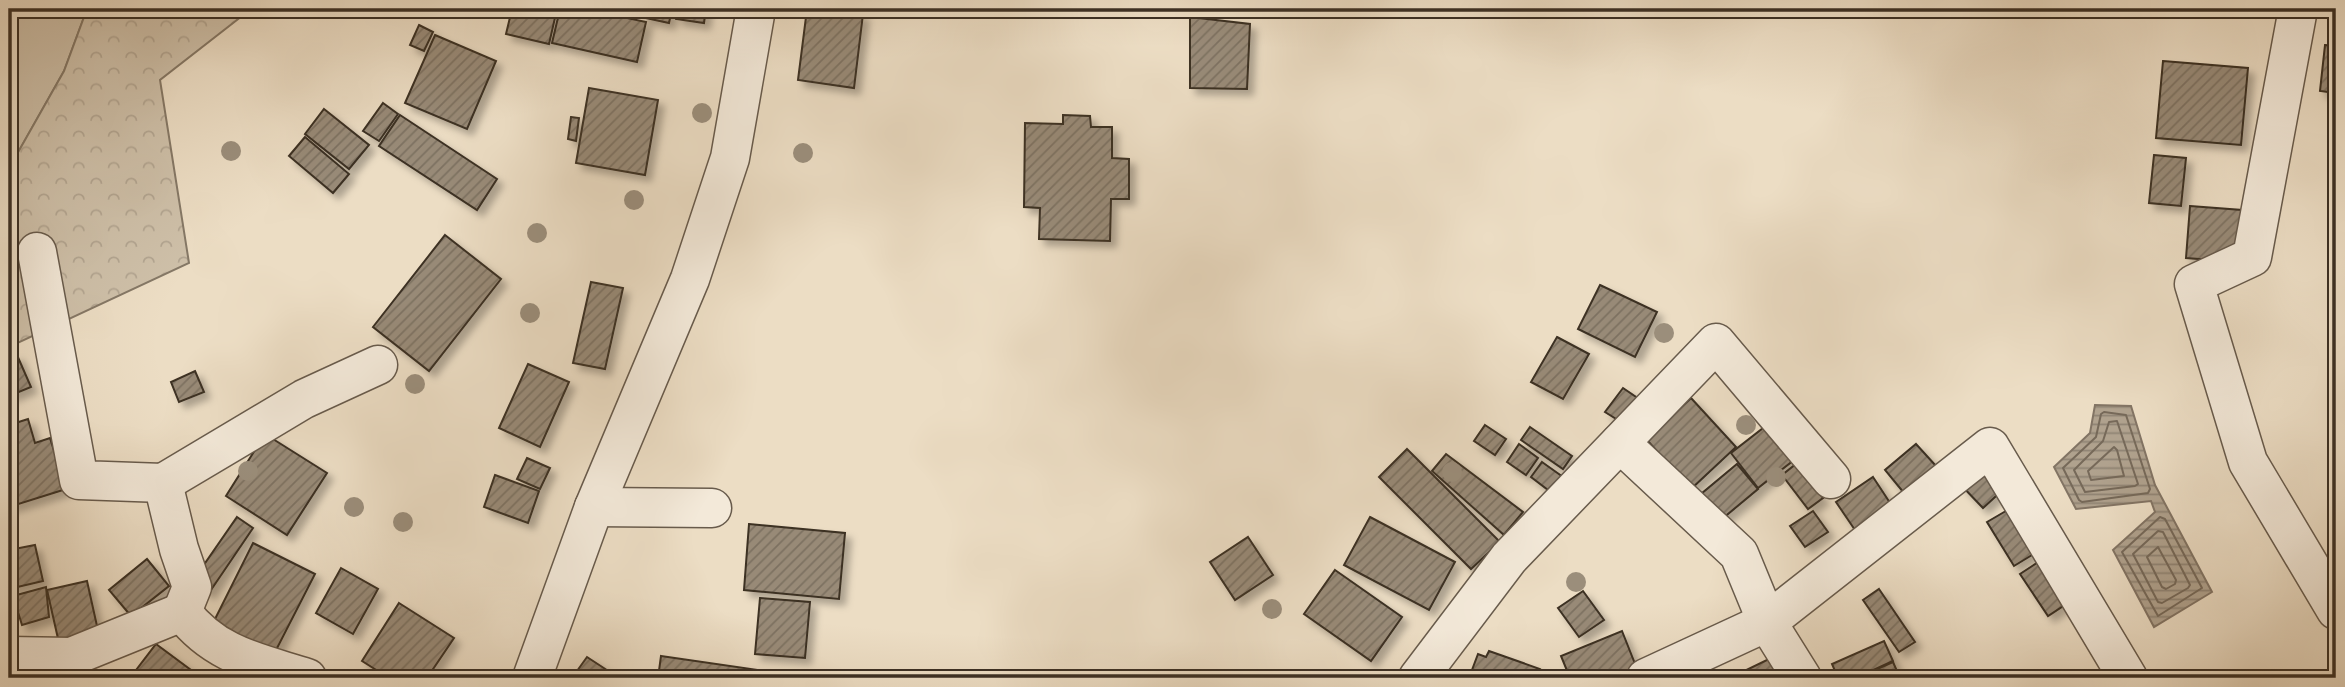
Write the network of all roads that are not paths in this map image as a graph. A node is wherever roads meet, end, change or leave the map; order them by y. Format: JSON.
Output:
{"nodes":[{"id":1,"x":756,"y":9,"type":"edge"},
{"id":2,"x":2298,"y":9,"type":"edge"},
{"id":3,"x":37,"y":252,"type":"dead end"},
{"id":4,"x":378,"y":365,"type":"dead end"},
{"id":5,"x":1620,"y":443,"type":"junction"},
{"id":6,"x":1831,"y":479,"type":"dead end"},
{"id":7,"x":163,"y":483,"type":"junction"},
{"id":8,"x":594,"y":507,"type":"junction"},
{"id":9,"x":712,"y":508,"type":"dead end"},
{"id":10,"x":2336,"y":610,"type":"edge"},
{"id":11,"x":182,"y":612,"type":"junction"},
{"id":12,"x":1767,"y":622,"type":"junction"},
{"id":13,"x":9,"y":656,"type":"edge"},
{"id":14,"x":307,"y":678,"type":"edge"},
{"id":15,"x":532,"y":678,"type":"edge"},
{"id":16,"x":1419,"y":678,"type":"edge"},
{"id":17,"x":1646,"y":678,"type":"edge"},
{"id":18,"x":1802,"y":678,"type":"edge"},
{"id":19,"x":2128,"y":678,"type":"edge"}],
"edges":[{"from":1,"to":8,"type":"street"},
{"from":2,"to":10,"type":"street"},
{"from":3,"to":7,"type":"street"},
{"from":4,"to":7,"type":"street"},
{"from":5,"to":6,"type":"street"},
{"from":5,"to":12,"type":"street"},
{"from":5,"to":16,"type":"street"},
{"from":7,"to":11,"type":"street"},
{"from":8,"to":9,"type":"street"},
{"from":8,"to":15,"type":"street"},
{"from":11,"to":13,"type":"street"},
{"from":11,"to":14,"type":"street"},
{"from":12,"to":17,"type":"street"},
{"from":12,"to":18,"type":"street"},
{"from":12,"to":19,"type":"street"}]}
